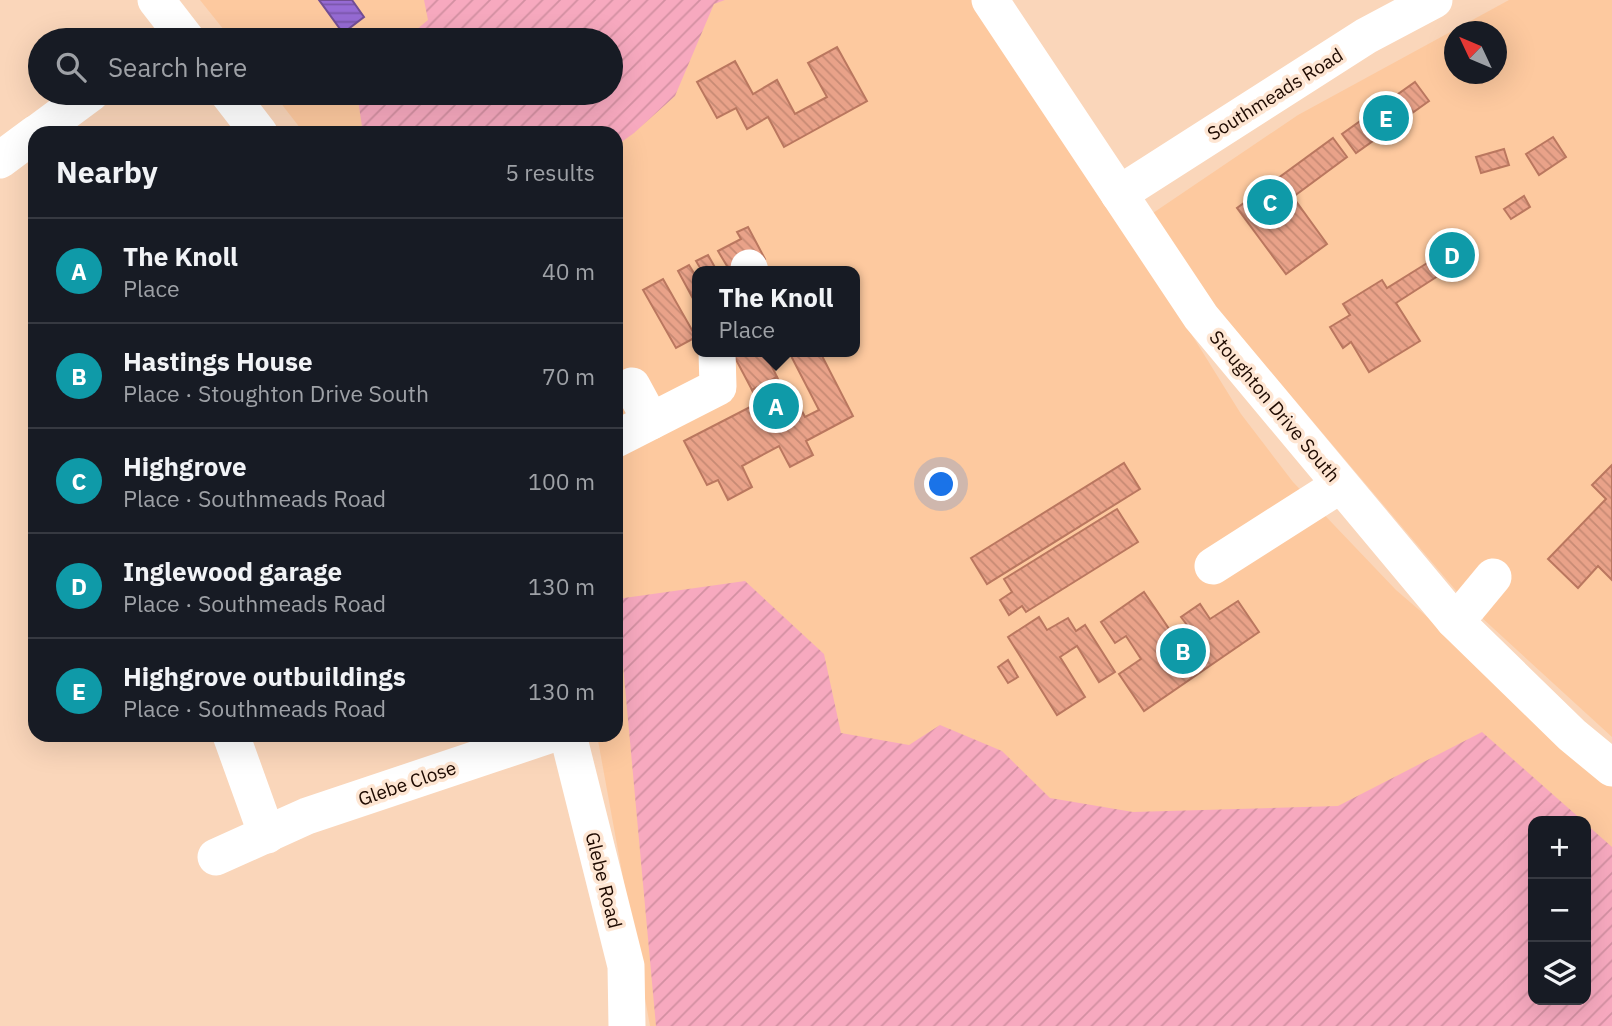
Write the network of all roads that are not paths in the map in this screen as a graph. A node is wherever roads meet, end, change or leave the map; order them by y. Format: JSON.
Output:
{"nodes":[{"id":1,"x":156,"y":0,"type":"edge"},
{"id":2,"x":990,"y":0,"type":"edge"},
{"id":3,"x":1434,"y":0,"type":"edge"},
{"id":4,"x":172,"y":28,"type":"edge"},
{"id":5,"x":75,"y":105,"type":"edge"},
{"id":6,"x":237,"y":105,"type":"edge"},
{"id":7,"x":47,"y":126,"type":"edge"},
{"id":8,"x":254,"y":126,"type":"edge"},
{"id":9,"x":28,"y":140,"type":"edge"},
{"id":10,"x":0,"y":160,"type":"edge"},
{"id":11,"x":1119,"y":194,"type":"junction"},
{"id":12,"x":717,"y":357,"type":"edge"},
{"id":13,"x":632,"y":386,"type":"dead end"},
{"id":14,"x":651,"y":421,"type":"junction"},
{"id":15,"x":623,"y":435,"type":"edge"},
{"id":16,"x":1340,"y":485,"type":"junction"},
{"id":17,"x":1213,"y":566,"type":"dead end"},
{"id":18,"x":1493,"y":577,"type":"dead end"},
{"id":19,"x":1454,"y":621,"type":"junction"},
{"id":20,"x":234,"y":742,"type":"edge"},
{"id":21,"x":528,"y":742,"type":"edge"},
{"id":22,"x":570,"y":742,"type":"edge"},
{"id":23,"x":1612,"y":768,"type":"edge"},
{"id":24,"x":267,"y":835,"type":"junction"},
{"id":25,"x":216,"y":857,"type":"dead end"},
{"id":26,"x":627,"y":1026,"type":"edge"}],
"edges":[{"from":1,"to":4,"type":"street"},
{"from":2,"to":11,"type":"street","name":"Stoughton Drive South"},
{"from":3,"to":11,"type":"street","name":"Southmeads Road"},
{"from":5,"to":7,"type":"street"},
{"from":6,"to":8,"type":"street"},
{"from":9,"to":10,"type":"street"},
{"from":11,"to":16,"type":"street","name":"Stoughton Drive South"},
{"from":12,"to":14,"type":"street"},
{"from":13,"to":14,"type":"street"},
{"from":14,"to":15,"type":"street"},
{"from":16,"to":17,"type":"street"},
{"from":16,"to":19,"type":"street","name":"Stoughton Drive South"},
{"from":18,"to":19,"type":"street"},
{"from":19,"to":23,"type":"street","name":"Stoughton Drive South"},
{"from":20,"to":24,"type":"street"},
{"from":21,"to":24,"type":"street","name":"Glebe Close"},
{"from":22,"to":26,"type":"street","name":"Glebe Road"},
{"from":24,"to":25,"type":"street","name":"Glebe Close"}]}
